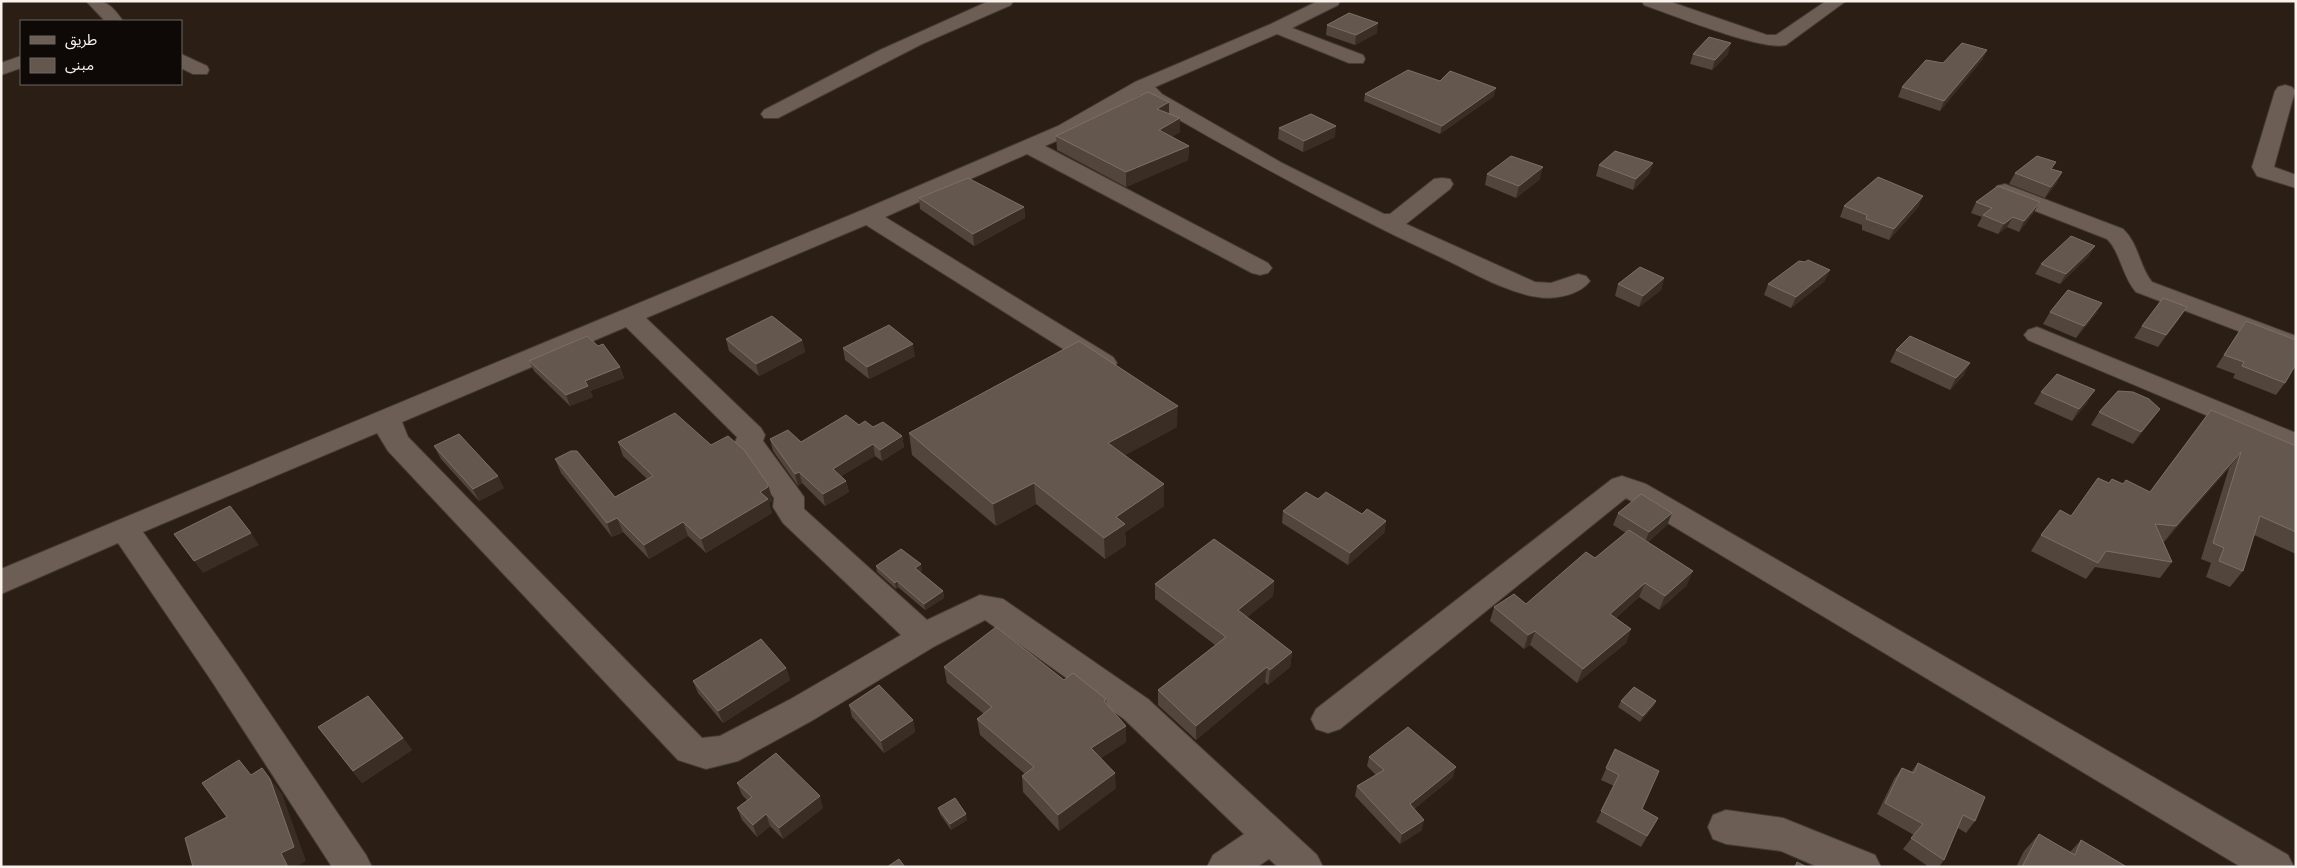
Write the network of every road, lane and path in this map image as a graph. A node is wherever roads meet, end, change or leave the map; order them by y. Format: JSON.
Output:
{"nodes":[{"id":1,"x":94,"y":1,"type":"edge"},
{"id":2,"x":1005,"y":1,"type":"edge"},
{"id":3,"x":1332,"y":1,"type":"edge"},
{"id":4,"x":1650,"y":1,"type":"edge"},
{"id":5,"x":1838,"y":1,"type":"edge"},
{"id":6,"x":113,"y":20,"type":"edge"},
{"id":7,"x":1277,"y":28,"type":"junction"},
{"id":8,"x":1356,"y":59,"type":"dead end"},
{"id":9,"x":182,"y":61,"type":"edge"},
{"id":10,"x":20,"y":62,"type":"edge"},
{"id":11,"x":1,"y":69,"type":"edge"},
{"id":12,"x":200,"y":70,"type":"dead end"},
{"id":13,"x":1142,"y":86,"type":"junction"},
{"id":14,"x":2285,"y":91,"type":"dead end"},
{"id":15,"x":771,"y":114,"type":"dead end"},
{"id":16,"x":1028,"y":146,"type":"junction"},
{"id":17,"x":2296,"y":182,"type":"edge"},
{"id":18,"x":1442,"y":184,"type":"dead end"},
{"id":19,"x":1998,"y":188,"type":"edge"},
{"id":20,"x":868,"y":216,"type":"junction"},
{"id":21,"x":1379,"y":220,"type":"junction"},
{"id":22,"x":1260,"y":268,"type":"dead end"},
{"id":23,"x":1578,"y":281,"type":"dead end"},
{"id":24,"x":629,"y":316,"type":"junction"},
{"id":25,"x":2037,"y":335,"type":"dead end"},
{"id":26,"x":2296,"y":345,"type":"edge"},
{"id":27,"x":1124,"y":375,"type":"edge"},
{"id":28,"x":387,"y":419,"type":"junction"},
{"id":29,"x":2296,"y":444,"type":"edge"},
{"id":30,"x":124,"y":528,"type":"junction"},
{"id":31,"x":1,"y":582,"type":"edge"},
{"id":32,"x":924,"y":636,"type":"junction"},
{"id":33,"x":1328,"y":719,"type":"dead end"},
{"id":34,"x":1726,"y":827,"type":"dead end"},
{"id":35,"x":1270,"y":837,"type":"junction"},
{"id":36,"x":353,"y":867,"type":"edge"},
{"id":37,"x":1226,"y":867,"type":"edge"},
{"id":38,"x":1304,"y":867,"type":"edge"},
{"id":39,"x":1862,"y":867,"type":"edge"},
{"id":40,"x":2275,"y":867,"type":"edge"}],
"edges":[{"from":1,"to":6,"type":"street"},
{"from":2,"to":15,"type":"street"},
{"from":3,"to":7,"type":"street"},
{"from":4,"to":5,"type":"street"},
{"from":7,"to":8,"type":"street"},
{"from":7,"to":13,"type":"street"},
{"from":9,"to":12,"type":"street"},
{"from":10,"to":11,"type":"street"},
{"from":13,"to":16,"type":"street"},
{"from":13,"to":21,"type":"street"},
{"from":14,"to":17,"type":"street"},
{"from":16,"to":20,"type":"street"},
{"from":16,"to":22,"type":"street"},
{"from":18,"to":21,"type":"street"},
{"from":19,"to":26,"type":"street"},
{"from":20,"to":24,"type":"street"},
{"from":20,"to":27,"type":"street"},
{"from":21,"to":23,"type":"street"},
{"from":24,"to":28,"type":"street"},
{"from":24,"to":32,"type":"street"},
{"from":25,"to":29,"type":"street"},
{"from":28,"to":30,"type":"street"},
{"from":28,"to":32,"type":"street"},
{"from":30,"to":31,"type":"street"},
{"from":30,"to":36,"type":"street"},
{"from":32,"to":35,"type":"street"},
{"from":33,"to":40,"type":"street"},
{"from":34,"to":39,"type":"street"},
{"from":35,"to":37,"type":"street"},
{"from":35,"to":38,"type":"street"}]}
